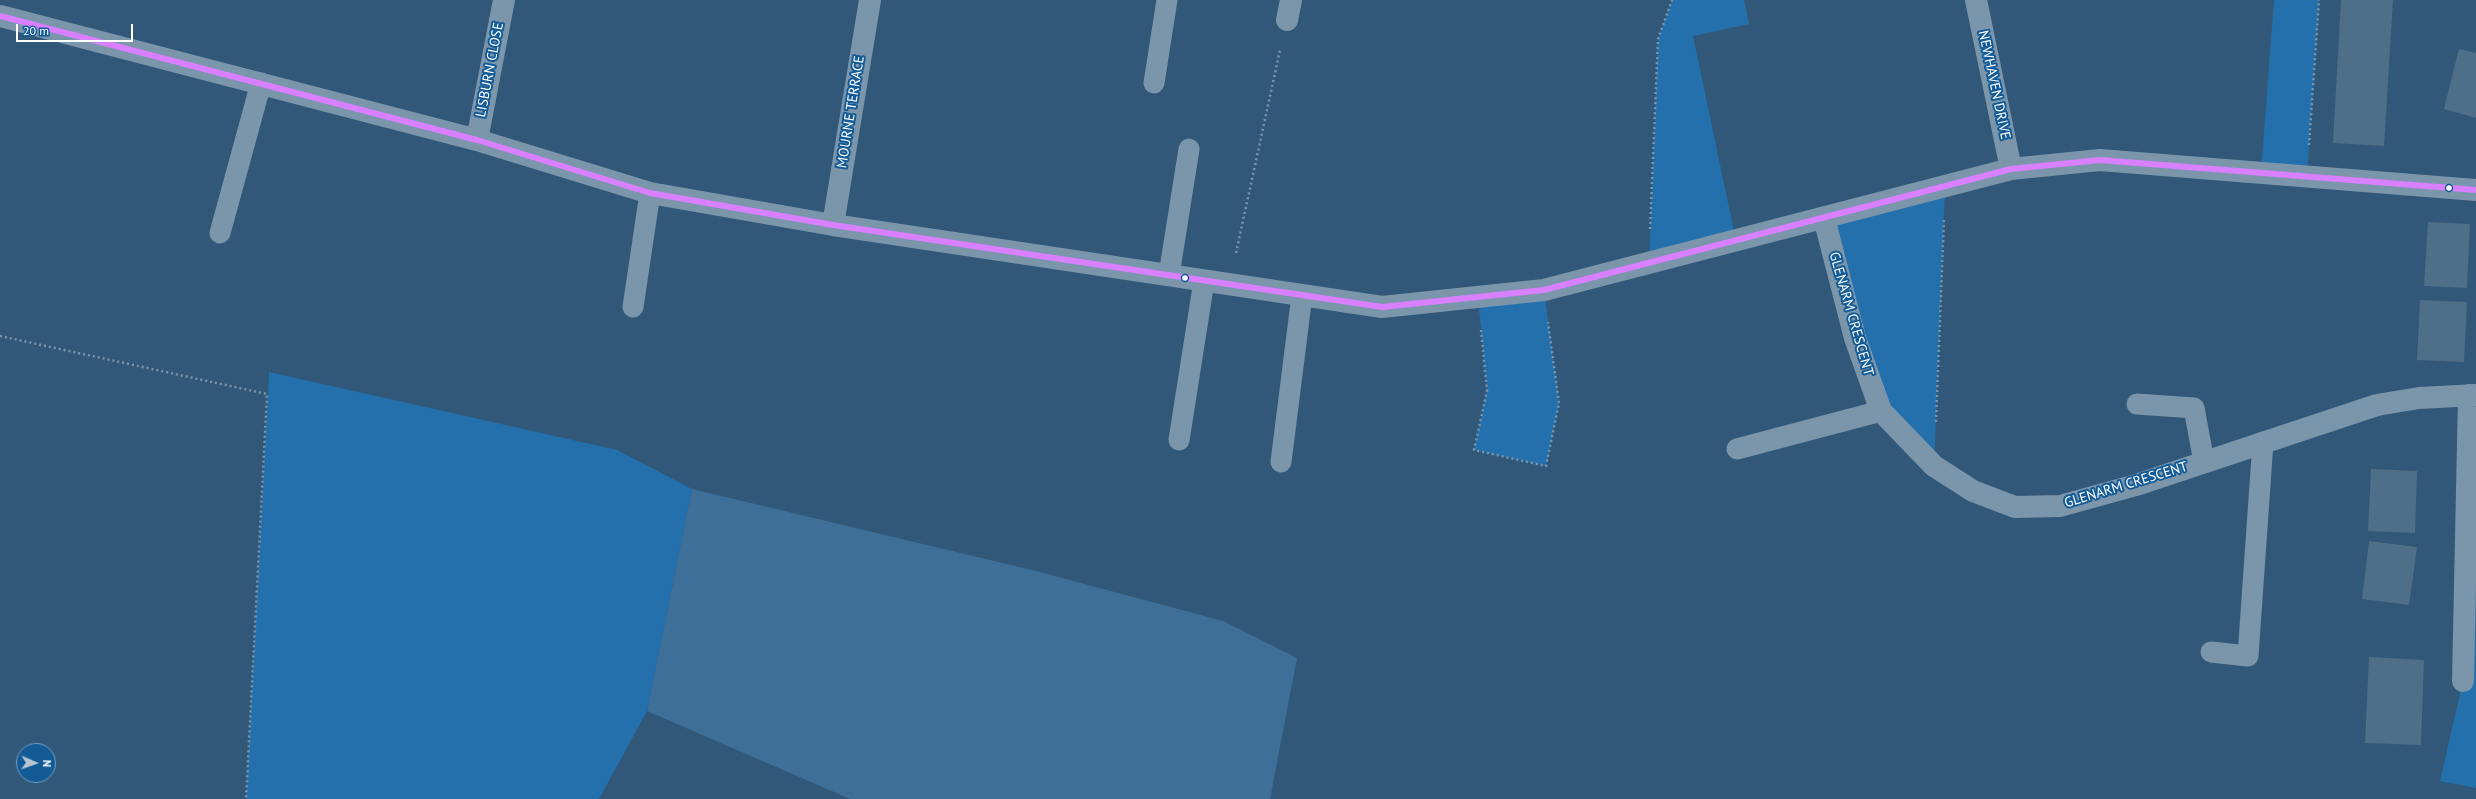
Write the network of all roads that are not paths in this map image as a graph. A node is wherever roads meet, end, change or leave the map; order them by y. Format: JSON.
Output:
{"nodes":[{"id":1,"x":504,"y":0,"type":"edge"},
{"id":2,"x":870,"y":0,"type":"edge"},
{"id":3,"x":1167,"y":0,"type":"edge"},
{"id":4,"x":1976,"y":0,"type":"edge"},
{"id":5,"x":0,"y":16,"type":"edge"},
{"id":6,"x":261,"y":83,"type":"junction"},
{"id":7,"x":1154,"y":83,"type":"dead end"},
{"id":8,"x":477,"y":140,"type":"junction"},
{"id":9,"x":1189,"y":149,"type":"dead end"},
{"id":10,"x":2011,"y":169,"type":"junction"},
{"id":11,"x":2476,"y":190,"type":"edge"},
{"id":12,"x":650,"y":193,"type":"junction"},
{"id":13,"x":1824,"y":218,"type":"junction"},
{"id":14,"x":833,"y":225,"type":"junction"},
{"id":15,"x":220,"y":233,"type":"dead end"},
{"id":16,"x":1169,"y":275,"type":"junction"},
{"id":17,"x":1204,"y":281,"type":"junction"},
{"id":18,"x":1302,"y":295,"type":"junction"},
{"id":19,"x":633,"y":307,"type":"dead end"},
{"id":20,"x":2473,"y":395,"type":"edge"},
{"id":21,"x":2137,"y":404,"type":"dead end"},
{"id":22,"x":1881,"y":411,"type":"junction"},
{"id":23,"x":1179,"y":440,"type":"dead end"},
{"id":24,"x":2263,"y":442,"type":"junction"},
{"id":25,"x":1736,"y":449,"type":"dead end"},
{"id":26,"x":1281,"y":462,"type":"dead end"},
{"id":27,"x":2204,"y":462,"type":"junction"},
{"id":28,"x":2470,"y":599,"type":"edge"},
{"id":29,"x":2211,"y":652,"type":"dead end"},
{"id":30,"x":2463,"y":681,"type":"dead end"}],
"edges":[{"from":1,"to":8,"type":"street","name":"LISBURN CLOSE"},
{"from":2,"to":14,"type":"street","name":"MOURNE TERRACE"},
{"from":3,"to":7,"type":"lane"},
{"from":4,"to":10,"type":"street","name":"NEWHAVEN DRIVE"},
{"from":5,"to":6,"type":"street"},
{"from":6,"to":8,"type":"street"},
{"from":6,"to":15,"type":"lane"},
{"from":8,"to":12,"type":"street"},
{"from":9,"to":16,"type":"lane"},
{"from":10,"to":11,"type":"street"},
{"from":10,"to":13,"type":"street"},
{"from":12,"to":14,"type":"street"},
{"from":12,"to":19,"type":"lane"},
{"from":13,"to":18,"type":"street"},
{"from":13,"to":22,"type":"street","name":"GLENARM CRESCENT"},
{"from":14,"to":16,"type":"street"},
{"from":16,"to":17,"type":"street"},
{"from":17,"to":18,"type":"street"},
{"from":17,"to":23,"type":"lane"},
{"from":18,"to":26,"type":"lane"},
{"from":20,"to":24,"type":"street","name":"GLENARM CRESCENT"},
{"from":20,"to":28,"type":"street"},
{"from":21,"to":27,"type":"lane"},
{"from":22,"to":25,"type":"lane"},
{"from":22,"to":27,"type":"street","name":"GLENARM CRESCENT"},
{"from":24,"to":27,"type":"street","name":"GLENARM CRESCENT"},
{"from":24,"to":29,"type":"lane"},
{"from":28,"to":30,"type":"street"}]}
